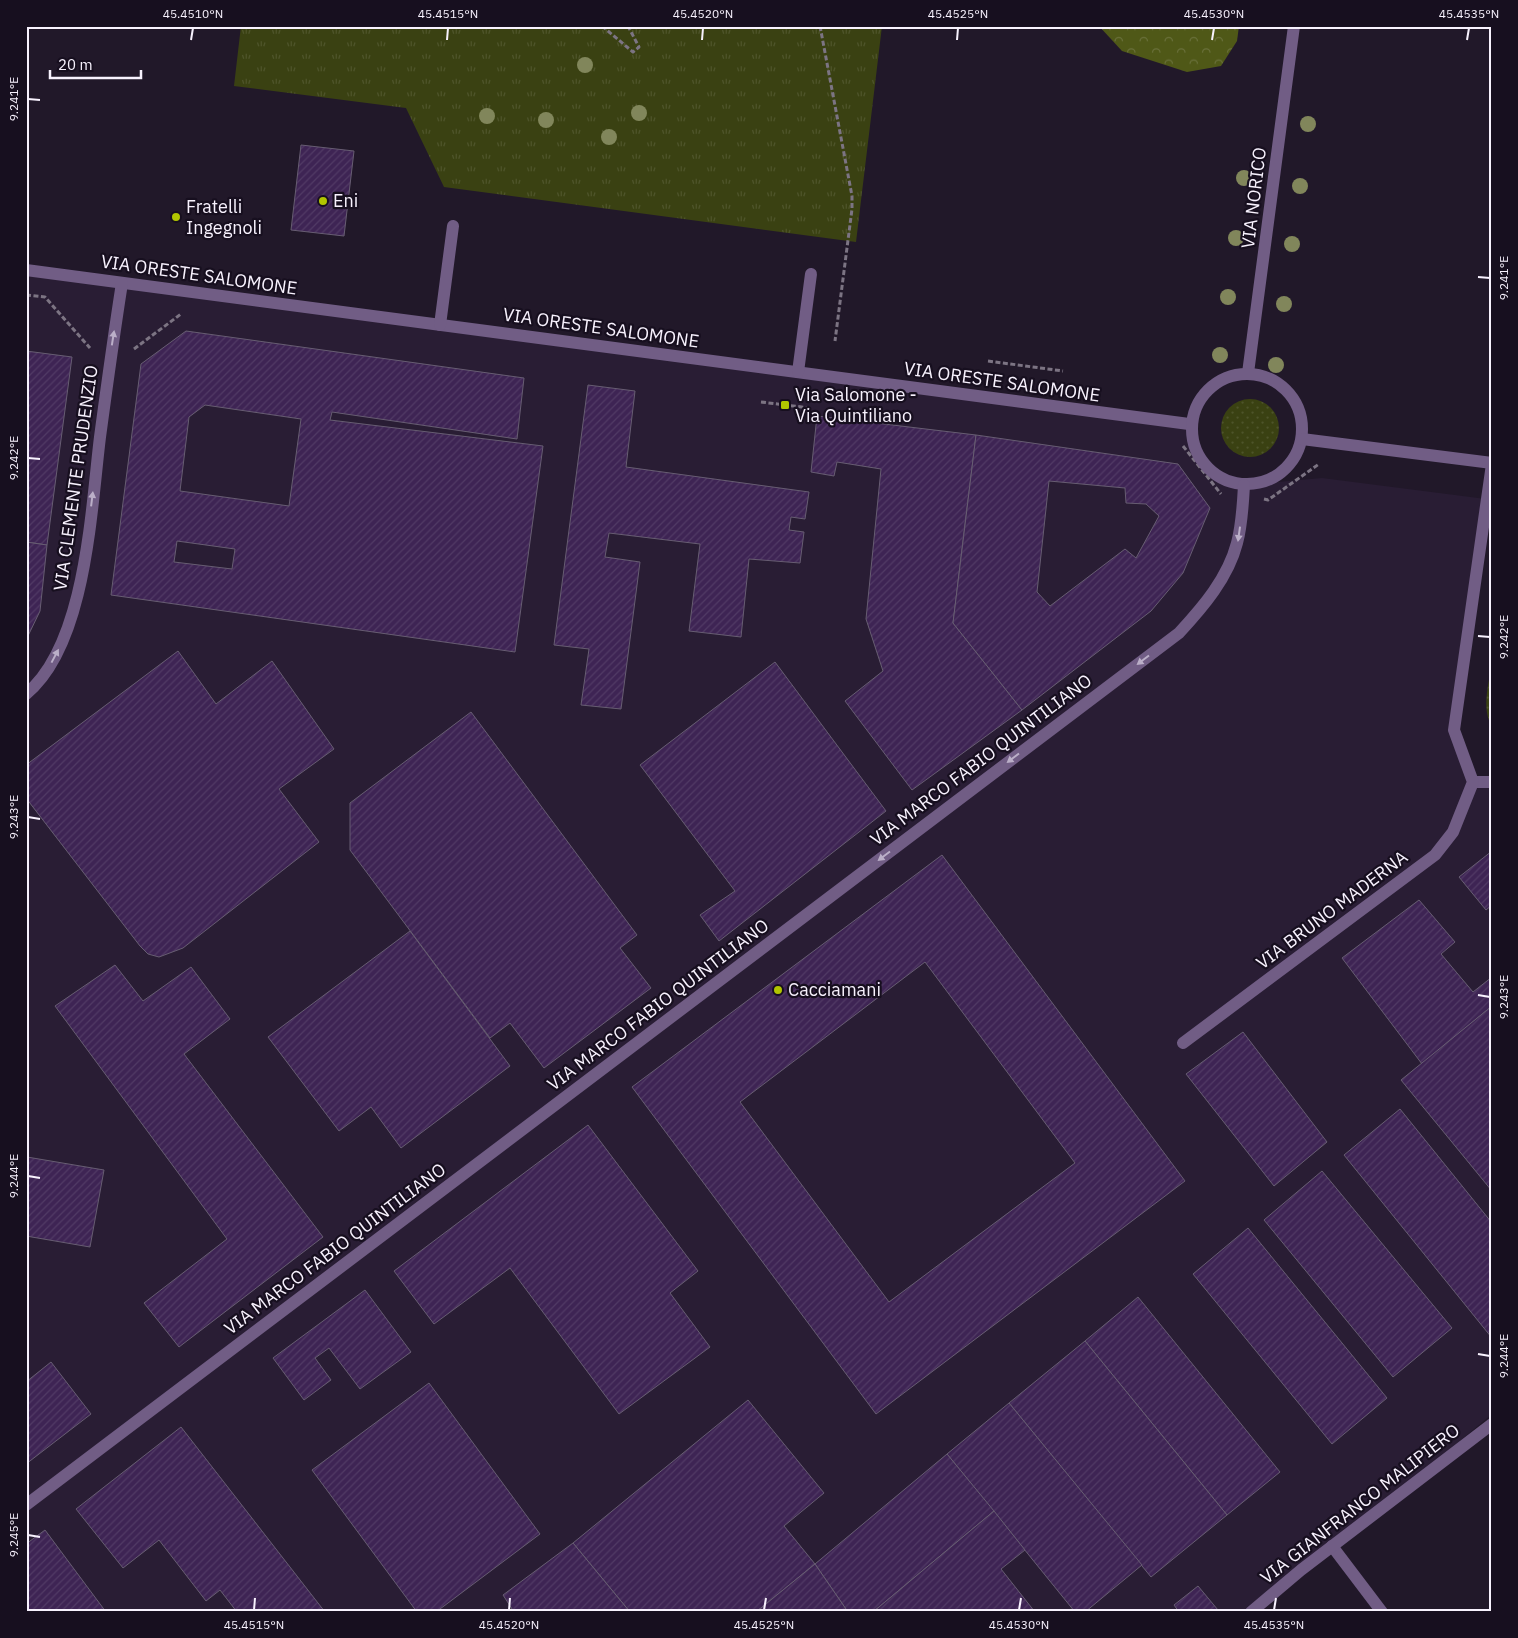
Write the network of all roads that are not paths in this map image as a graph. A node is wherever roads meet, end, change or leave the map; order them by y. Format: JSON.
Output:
{"nodes":[{"id":1,"x":1294,"y":26,"type":"edge"},
{"id":2,"x":453,"y":226,"type":"dead end"},
{"id":3,"x":26,"y":270,"type":"edge"},
{"id":4,"x":811,"y":274,"type":"dead end"},
{"id":5,"x":122,"y":283,"type":"junction"},
{"id":6,"x":440,"y":325,"type":"junction"},
{"id":7,"x":798,"y":372,"type":"junction"},
{"id":8,"x":1248,"y":373,"type":"junction"},
{"id":9,"x":1189,"y":424,"type":"junction"},
{"id":10,"x":1302,"y":439,"type":"junction"},
{"id":11,"x":1492,"y":463,"type":"edge"},
{"id":12,"x":1244,"y":491,"type":"junction"},
{"id":13,"x":26,"y":694,"type":"edge"},
{"id":14,"x":1473,"y":782,"type":"junction"},
{"id":15,"x":1492,"y":782,"type":"edge"},
{"id":16,"x":1183,"y":1043,"type":"dead end"},
{"id":17,"x":1492,"y":1424,"type":"edge"},
{"id":18,"x":26,"y":1505,"type":"edge"},
{"id":19,"x":1332,"y":1546,"type":"junction"},
{"id":20,"x":1251,"y":1612,"type":"edge"},
{"id":21,"x":1382,"y":1612,"type":"edge"}],
"edges":[{"from":1,"to":8,"type":"street","name":"VIA NORICO"},
{"from":2,"to":6,"type":"street"},
{"from":3,"to":5,"type":"street","name":"VIA ORESTE SALOMONE"},
{"from":4,"to":7,"type":"street"},
{"from":5,"to":6,"type":"street","name":"VIA ORESTE SALOMONE"},
{"from":13,"to":5,"type":"street","name":"VIA CLEMENTE PRUDENZIO","one_way":true},
{"from":6,"to":7,"type":"street","name":"VIA ORESTE SALOMONE"},
{"from":7,"to":9,"type":"street","name":"VIA ORESTE SALOMONE"},
{"from":8,"to":9,"type":"street"},
{"from":8,"to":10,"type":"street"},
{"from":9,"to":12,"type":"street"},
{"from":10,"to":11,"type":"street"},
{"from":10,"to":12,"type":"street"},
{"from":11,"to":14,"type":"street"},
{"from":12,"to":18,"type":"street","name":"VIA MARCO FABIO QUINTILIANO","one_way":true},
{"from":14,"to":15,"type":"street"},
{"from":14,"to":16,"type":"street","name":"VIA BRUNO MADERNA"},
{"from":17,"to":19,"type":"street","name":"VIA GIANFRANCO MALIPIERO"},
{"from":19,"to":20,"type":"street","name":"VIA GIANFRANCO MALIPIERO"},
{"from":19,"to":21,"type":"street"}]}
